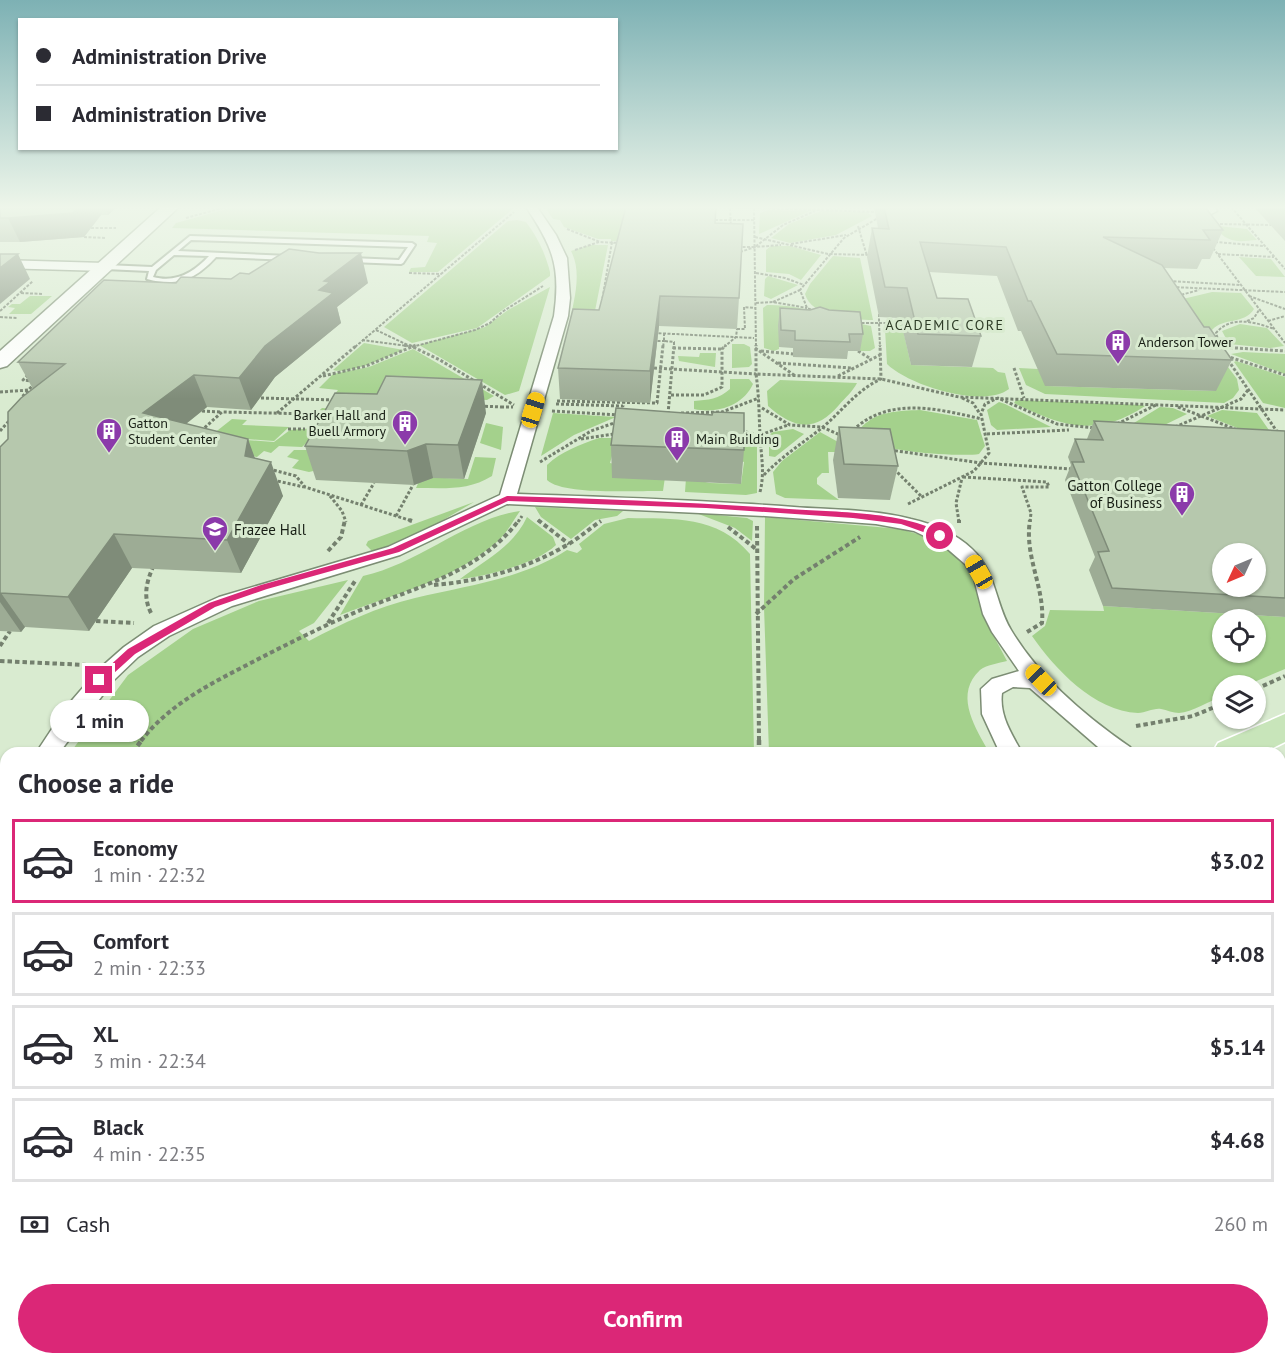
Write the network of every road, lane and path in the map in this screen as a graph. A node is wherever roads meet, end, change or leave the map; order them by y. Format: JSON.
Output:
{"nodes":[{"id":1,"x":101,"y":271,"type":"edge"},
{"id":2,"x":152,"y":271,"type":"edge"},
{"id":3,"x":198,"y":271,"type":"edge"},
{"id":4,"x":445,"y":271,"type":"edge"},
{"id":5,"x":564,"y":271,"type":"edge"},
{"id":6,"x":607,"y":271,"type":"edge"},
{"id":7,"x":815,"y":271,"type":"edge"},
{"id":8,"x":1229,"y":271,"type":"edge"},
{"id":9,"x":405,"y":273,"type":"dead end"},
{"id":10,"x":755,"y":273,"type":"joint"},
{"id":11,"x":441,"y":274,"type":"junction"},
{"id":12,"x":34,"y":280,"type":"dead end"},
{"id":13,"x":1168,"y":281,"type":"edge"},
{"id":14,"x":547,"y":283,"type":"dead end"},
{"id":15,"x":804,"y":285,"type":"junction"},
{"id":16,"x":1240,"y":285,"type":"junction"},
{"id":17,"x":1170,"y":289,"type":"edge"},
{"id":18,"x":1202,"y":289,"type":"junction"},
{"id":19,"x":800,"y":290,"type":"junction"},
{"id":20,"x":1244,"y":290,"type":"junction"},
{"id":21,"x":1285,"y":292,"type":"edge"},
{"id":22,"x":20,"y":293,"type":"junction"},
{"id":23,"x":50,"y":294,"type":"dead end"},
{"id":24,"x":1249,"y":296,"type":"junction"},
{"id":25,"x":1170,"y":298,"type":"edge"},
{"id":26,"x":773,"y":302,"type":"junction"},
{"id":27,"x":756,"y":306,"type":"junction"},
{"id":28,"x":877,"y":306,"type":"dead end"},
{"id":29,"x":807,"y":308,"type":"junction"},
{"id":30,"x":1285,"y":309,"type":"edge"},
{"id":31,"x":0,"y":310,"type":"edge"},
{"id":32,"x":1259,"y":310,"type":"junction"},
{"id":33,"x":599,"y":314,"type":"edge"},
{"id":34,"x":822,"y":314,"type":"edge"},
{"id":35,"x":1285,"y":316,"type":"edge"},
{"id":36,"x":1268,"y":321,"type":"junction"},
{"id":37,"x":1244,"y":322,"type":"junction"},
{"id":38,"x":852,"y":323,"type":"edge"},
{"id":39,"x":879,"y":323,"type":"junction"},
{"id":40,"x":901,"y":323,"type":"dead end"},
{"id":41,"x":1274,"y":329,"type":"junction"},
{"id":42,"x":376,"y":330,"type":"junction"},
{"id":43,"x":653,"y":333,"type":"edge"},
{"id":44,"x":664,"y":333,"type":"junction"},
{"id":45,"x":736,"y":337,"type":"junction"},
{"id":46,"x":754,"y":338,"type":"junction"},
{"id":47,"x":363,"y":340,"type":"junction"},
{"id":48,"x":652,"y":341,"type":"edge"},
{"id":49,"x":663,"y":341,"type":"junction"},
{"id":50,"x":1285,"y":343,"type":"edge"},
{"id":51,"x":412,"y":347,"type":"junction"},
{"id":52,"x":1210,"y":347,"type":"edge"},
{"id":53,"x":1221,"y":347,"type":"junction"},
{"id":54,"x":674,"y":348,"type":"junction"},
{"id":55,"x":755,"y":348,"type":"junction"},
{"id":56,"x":722,"y":349,"type":"junction"},
{"id":57,"x":759,"y":351,"type":"junction"},
{"id":58,"x":858,"y":351,"type":"edge"},
{"id":59,"x":1285,"y":351,"type":"edge"},
{"id":60,"x":793,"y":354,"type":"edge"},
{"id":61,"x":880,"y":355,"type":"junction"},
{"id":62,"x":1215,"y":356,"type":"edge"},
{"id":63,"x":1226,"y":356,"type":"junction"},
{"id":64,"x":871,"y":359,"type":"junction"},
{"id":65,"x":0,"y":362,"type":"edge"},
{"id":66,"x":778,"y":363,"type":"junction"},
{"id":67,"x":654,"y":368,"type":"edge"},
{"id":68,"x":852,"y":368,"type":"junction"},
{"id":69,"x":1014,"y":368,"type":"dead end"},
{"id":70,"x":662,"y":369,"type":"junction"},
{"id":71,"x":672,"y":370,"type":"junction"},
{"id":72,"x":722,"y":372,"type":"junction"},
{"id":73,"x":31,"y":373,"type":"edge"},
{"id":74,"x":756,"y":374,"type":"junction"},
{"id":75,"x":794,"y":375,"type":"junction"},
{"id":76,"x":1285,"y":375,"type":"edge"},
{"id":77,"x":322,"y":376,"type":"junction"},
{"id":78,"x":837,"y":377,"type":"junction"},
{"id":79,"x":881,"y":380,"type":"junction"},
{"id":80,"x":28,"y":390,"type":"junction"},
{"id":81,"x":35,"y":390,"type":"edge"},
{"id":82,"x":559,"y":390,"type":"edge"},
{"id":83,"x":1248,"y":390,"type":"junction"},
{"id":84,"x":0,"y":392,"type":"edge"},
{"id":85,"x":671,"y":394,"type":"junction"},
{"id":86,"x":959,"y":397,"type":"junction"},
{"id":87,"x":261,"y":398,"type":"dead end"},
{"id":88,"x":759,"y":398,"type":"junction"},
{"id":89,"x":998,"y":398,"type":"junction"},
{"id":90,"x":1024,"y":398,"type":"junction"},
{"id":91,"x":341,"y":401,"type":"edge"},
{"id":92,"x":624,"y":402,"type":"junction"},
{"id":93,"x":550,"y":404,"type":"dead end"},
{"id":94,"x":1156,"y":404,"type":"junction"},
{"id":95,"x":1174,"y":405,"type":"junction"},
{"id":96,"x":24,"y":406,"type":"edge"},
{"id":97,"x":478,"y":406,"type":"edge"},
{"id":98,"x":1222,"y":406,"type":"junction"},
{"id":99,"x":761,"y":407,"type":"junction"},
{"id":100,"x":1261,"y":409,"type":"junction"},
{"id":101,"x":1285,"y":410,"type":"edge"},
{"id":102,"x":202,"y":411,"type":"edge"},
{"id":103,"x":548,"y":411,"type":"dead end"},
{"id":104,"x":222,"y":412,"type":"junction"},
{"id":105,"x":277,"y":413,"type":"junction"},
{"id":106,"x":696,"y":413,"type":"junction"},
{"id":107,"x":316,"y":414,"type":"dead end"},
{"id":108,"x":668,"y":414,"type":"junction"},
{"id":109,"x":981,"y":414,"type":"junction"},
{"id":110,"x":16,"y":415,"type":"edge"},
{"id":111,"x":659,"y":415,"type":"edge"},
{"id":112,"x":1199,"y":417,"type":"junction"},
{"id":113,"x":705,"y":418,"type":"edge"},
{"id":114,"x":982,"y":419,"type":"junction"},
{"id":115,"x":790,"y":425,"type":"junction"},
{"id":116,"x":822,"y":427,"type":"junction"},
{"id":117,"x":1111,"y":427,"type":"edge"},
{"id":118,"x":804,"y":428,"type":"junction"},
{"id":119,"x":1099,"y":428,"type":"edge"},
{"id":120,"x":1173,"y":428,"type":"edge"},
{"id":121,"x":288,"y":429,"type":"dead end"},
{"id":122,"x":305,"y":429,"type":"dead end"},
{"id":123,"x":734,"y":429,"type":"edge"},
{"id":124,"x":1076,"y":430,"type":"junction"},
{"id":125,"x":0,"y":431,"type":"edge"},
{"id":126,"x":749,"y":432,"type":"junction"},
{"id":127,"x":1241,"y":432,"type":"edge"},
{"id":128,"x":198,"y":433,"type":"edge"},
{"id":129,"x":616,"y":434,"type":"edge"},
{"id":130,"x":987,"y":434,"type":"junction"},
{"id":131,"x":1098,"y":434,"type":"edge"},
{"id":132,"x":1279,"y":434,"type":"edge"},
{"id":133,"x":760,"y":435,"type":"junction"},
{"id":134,"x":810,"y":435,"type":"junction"},
{"id":135,"x":739,"y":436,"type":"edge"},
{"id":136,"x":571,"y":441,"type":"junction"},
{"id":137,"x":886,"y":449,"type":"edge"},
{"id":138,"x":887,"y":462,"type":"edge"},
{"id":139,"x":981,"y":463,"type":"junction"},
{"id":140,"x":261,"y":466,"type":"edge"},
{"id":141,"x":534,"y":466,"type":"dead end"},
{"id":142,"x":1072,"y":469,"type":"edge"},
{"id":143,"x":764,"y":476,"type":"junction"},
{"id":144,"x":962,"y":477,"type":"junction"},
{"id":145,"x":273,"y":480,"type":"edge"},
{"id":146,"x":374,"y":483,"type":"edge"},
{"id":147,"x":413,"y":484,"type":"edge"},
{"id":148,"x":305,"y":487,"type":"junction"},
{"id":149,"x":760,"y":493,"type":"dead end"},
{"id":150,"x":329,"y":495,"type":"junction"},
{"id":151,"x":922,"y":497,"type":"junction"},
{"id":152,"x":507,"y":499,"type":"junction"},
{"id":153,"x":361,"y":505,"type":"junction"},
{"id":154,"x":905,"y":506,"type":"dead end"},
{"id":155,"x":526,"y":510,"type":"dead end"},
{"id":156,"x":396,"y":516,"type":"junction"},
{"id":157,"x":758,"y":516,"type":"dead end"},
{"id":158,"x":535,"y":517,"type":"dead end"},
{"id":159,"x":607,"y":519,"type":"dead end"},
{"id":160,"x":413,"y":521,"type":"dead end"},
{"id":161,"x":722,"y":525,"type":"dead end"},
{"id":162,"x":959,"y":525,"type":"dead end"},
{"id":163,"x":869,"y":531,"type":"dead end"},
{"id":164,"x":569,"y":544,"type":"junction"},
{"id":165,"x":756,"y":549,"type":"junction"},
{"id":166,"x":325,"y":554,"type":"dead end"},
{"id":167,"x":157,"y":560,"type":"edge"},
{"id":168,"x":358,"y":578,"type":"dead end"},
{"id":169,"x":431,"y":585,"type":"junction"},
{"id":170,"x":756,"y":614,"type":"junction"},
{"id":171,"x":152,"y":615,"type":"dead end"},
{"id":172,"x":96,"y":621,"type":"dead end"},
{"id":173,"x":137,"y":623,"type":"dead end"},
{"id":174,"x":328,"y":623,"type":"junction"},
{"id":175,"x":10,"y":631,"type":"dead end"},
{"id":176,"x":1025,"y":633,"type":"dead end"},
{"id":177,"x":0,"y":646,"type":"edge"},
{"id":178,"x":0,"y":661,"type":"edge"},
{"id":179,"x":95,"y":666,"type":"dead end"},
{"id":180,"x":1285,"y":676,"type":"edge"},
{"id":181,"x":1266,"y":685,"type":"edge"},
{"id":182,"x":1051,"y":690,"type":"junction"},
{"id":183,"x":1212,"y":708,"type":"edge"},
{"id":184,"x":1136,"y":726,"type":"dead end"},
{"id":185,"x":1285,"y":727,"type":"edge"},
{"id":186,"x":51,"y":747,"type":"edge"},
{"id":187,"x":137,"y":747,"type":"edge"},
{"id":188,"x":759,"y":747,"type":"edge"},
{"id":189,"x":1008,"y":747,"type":"edge"},
{"id":190,"x":1113,"y":747,"type":"edge"},
{"id":191,"x":1243,"y":747,"type":"edge"}],
"edges":[{"from":1,"to":65,"type":"main road"},
{"from":2,"to":3,"type":"lane"},
{"from":4,"to":11,"type":"path"},
{"from":5,"to":152,"type":"street"},
{"from":6,"to":33,"type":"path"},
{"from":7,"to":15,"type":"path"},
{"from":8,"to":16,"type":"path"},
{"from":9,"to":11,"type":"path"},
{"from":10,"to":15,"type":"path"},
{"from":10,"to":27,"type":"path"},
{"from":11,"to":42,"type":"path"},
{"from":12,"to":22,"type":"path"},
{"from":13,"to":16,"type":"path"},
{"from":14,"to":51,"type":"path"},
{"from":15,"to":19,"type":"path"},
{"from":16,"to":20,"type":"path"},
{"from":17,"to":18,"type":"path"},
{"from":18,"to":20,"type":"path"},
{"from":18,"to":25,"type":"path"},
{"from":19,"to":26,"type":"path"},
{"from":19,"to":29,"type":"path"},
{"from":20,"to":21,"type":"path"},
{"from":20,"to":24,"type":"path"},
{"from":22,"to":23,"type":"path"},
{"from":22,"to":31,"type":"path"},
{"from":24,"to":30,"type":"path"},
{"from":24,"to":32,"type":"path"},
{"from":26,"to":27,"type":"path"},
{"from":26,"to":29,"type":"path"},
{"from":27,"to":45,"type":"path"},
{"from":27,"to":46,"type":"path"},
{"from":28,"to":39,"type":"path"},
{"from":29,"to":34,"type":"path"},
{"from":32,"to":36,"type":"path"},
{"from":32,"to":37,"type":"path"},
{"from":35,"to":36,"type":"path"},
{"from":36,"to":41,"type":"path"},
{"from":37,"to":41,"type":"path"},
{"from":37,"to":53,"type":"path"},
{"from":38,"to":39,"type":"path"},
{"from":39,"to":40,"type":"path"},
{"from":39,"to":61,"type":"path"},
{"from":41,"to":50,"type":"path"},
{"from":42,"to":47,"type":"path"},
{"from":42,"to":51,"type":"path"},
{"from":43,"to":44,"type":"path"},
{"from":44,"to":45,"type":"path"},
{"from":44,"to":49,"type":"path"},
{"from":45,"to":46,"type":"path"},
{"from":45,"to":56,"type":"path"},
{"from":46,"to":55,"type":"path"},
{"from":47,"to":51,"type":"path"},
{"from":47,"to":77,"type":"path"},
{"from":48,"to":49,"type":"path"},
{"from":49,"to":54,"type":"path"},
{"from":49,"to":70,"type":"path"},
{"from":51,"to":77,"type":"path"},
{"from":51,"to":97,"type":"path","bridge":true},
{"from":52,"to":53,"type":"path"},
{"from":53,"to":59,"type":"path"},
{"from":53,"to":63,"type":"path"},
{"from":54,"to":56,"type":"path"},
{"from":54,"to":71,"type":"path"},
{"from":55,"to":57,"type":"path"},
{"from":55,"to":74,"type":"path"},
{"from":56,"to":72,"type":"path"},
{"from":57,"to":60,"type":"path"},
{"from":57,"to":66,"type":"path"},
{"from":58,"to":64,"type":"path"},
{"from":61,"to":64,"type":"path"},
{"from":61,"to":79,"type":"path"},
{"from":62,"to":63,"type":"path"},
{"from":63,"to":76,"type":"path"},
{"from":63,"to":83,"type":"path"},
{"from":64,"to":68,"type":"path"},
{"from":66,"to":68,"type":"path"},
{"from":66,"to":75,"type":"path"},
{"from":67,"to":70,"type":"path"},
{"from":68,"to":78,"type":"path"},
{"from":69,"to":90,"type":"path"},
{"from":70,"to":71,"type":"path"},
{"from":70,"to":92,"type":"path"},
{"from":71,"to":72,"type":"path"},
{"from":71,"to":85,"type":"path"},
{"from":72,"to":74,"type":"path"},
{"from":72,"to":85,"type":"path"},
{"from":73,"to":80,"type":"path"},
{"from":74,"to":75,"type":"path"},
{"from":74,"to":88,"type":"path"},
{"from":75,"to":78,"type":"path"},
{"from":77,"to":105,"type":"path"},
{"from":78,"to":79,"type":"path"},
{"from":79,"to":86,"type":"path"},
{"from":79,"to":116,"type":"path"},
{"from":80,"to":81,"type":"path"},
{"from":80,"to":84,"type":"path"},
{"from":80,"to":96,"type":"path"},
{"from":82,"to":92,"type":"path"},
{"from":83,"to":98,"type":"path"},
{"from":83,"to":100,"type":"path"},
{"from":85,"to":108,"type":"path"},
{"from":86,"to":89,"type":"path"},
{"from":86,"to":109,"type":"path"},
{"from":87,"to":91,"type":"path","bridge":true},
{"from":88,"to":99,"type":"path"},
{"from":88,"to":106,"type":"path"},
{"from":89,"to":90,"type":"path"},
{"from":89,"to":109,"type":"path"},
{"from":89,"to":124,"type":"path"},
{"from":90,"to":94,"type":"path"},
{"from":92,"to":93,"type":"path"},
{"from":94,"to":95,"type":"path"},
{"from":94,"to":117,"type":"path"},
{"from":95,"to":98,"type":"path"},
{"from":95,"to":112,"type":"path"},
{"from":98,"to":100,"type":"path"},
{"from":98,"to":112,"type":"path"},
{"from":99,"to":115,"type":"path"},
{"from":99,"to":133,"type":"path"},
{"from":100,"to":101,"type":"path"},
{"from":100,"to":132,"type":"path"},
{"from":102,"to":104,"type":"path"},
{"from":103,"to":136,"type":"path"},
{"from":104,"to":105,"type":"path"},
{"from":104,"to":128,"type":"path"},
{"from":105,"to":107,"type":"path"},
{"from":106,"to":108,"type":"path"},
{"from":106,"to":113,"type":"path"},
{"from":108,"to":111,"type":"path"},
{"from":109,"to":114,"type":"path"},
{"from":110,"to":125,"type":"path"},
{"from":112,"to":120,"type":"path"},
{"from":112,"to":127,"type":"path"},
{"from":114,"to":116,"type":"path"},
{"from":114,"to":130,"type":"path"},
{"from":115,"to":118,"type":"path"},
{"from":115,"to":133,"type":"path"},
{"from":116,"to":118,"type":"path"},
{"from":116,"to":134,"type":"path"},
{"from":118,"to":134,"type":"path"},
{"from":119,"to":124,"type":"path"},
{"from":121,"to":122,"type":"path"},
{"from":123,"to":126,"type":"path"},
{"from":124,"to":130,"type":"path"},
{"from":124,"to":131,"type":"path"},
{"from":126,"to":133,"type":"path"},
{"from":126,"to":135,"type":"path"},
{"from":129,"to":136,"type":"path"},
{"from":130,"to":139,"type":"path"},
{"from":133,"to":143,"type":"path"},
{"from":134,"to":143,"type":"path"},
{"from":136,"to":141,"type":"path"},
{"from":137,"to":139,"type":"path"},
{"from":138,"to":151,"type":"path"},
{"from":139,"to":142,"type":"path"},
{"from":139,"to":144,"type":"path"},
{"from":140,"to":148,"type":"path"},
{"from":143,"to":149,"type":"path"},
{"from":144,"to":151,"type":"path"},
{"from":144,"to":162,"type":"path"},
{"from":144,"to":176,"type":"path"},
{"from":145,"to":148,"type":"path"},
{"from":146,"to":153,"type":"path"},
{"from":147,"to":156,"type":"path"},
{"from":148,"to":150,"type":"path"},
{"from":150,"to":153,"type":"path"},
{"from":150,"to":166,"type":"path"},
{"from":151,"to":154,"type":"path"},
{"from":152,"to":182,"type":"street"},
{"from":152,"to":186,"type":"street"},
{"from":153,"to":156,"type":"path"},
{"from":155,"to":169,"type":"path"},
{"from":156,"to":160,"type":"path"},
{"from":157,"to":165,"type":"path"},
{"from":158,"to":164,"type":"path"},
{"from":159,"to":164,"type":"path"},
{"from":161,"to":165,"type":"path"},
{"from":163,"to":170,"type":"path"},
{"from":164,"to":169,"type":"path"},
{"from":165,"to":170,"type":"path"},
{"from":167,"to":171,"type":"path"},
{"from":168,"to":174,"type":"path"},
{"from":169,"to":174,"type":"path"},
{"from":170,"to":188,"type":"path"},
{"from":172,"to":173,"type":"path"},
{"from":174,"to":187,"type":"path"},
{"from":175,"to":177,"type":"path"},
{"from":178,"to":179,"type":"path"},
{"from":180,"to":181,"type":"path"},
{"from":182,"to":189,"type":"street"},
{"from":182,"to":190,"type":"street"},
{"from":183,"to":184,"type":"path"},
{"from":185,"to":191,"type":"main road"}]}
